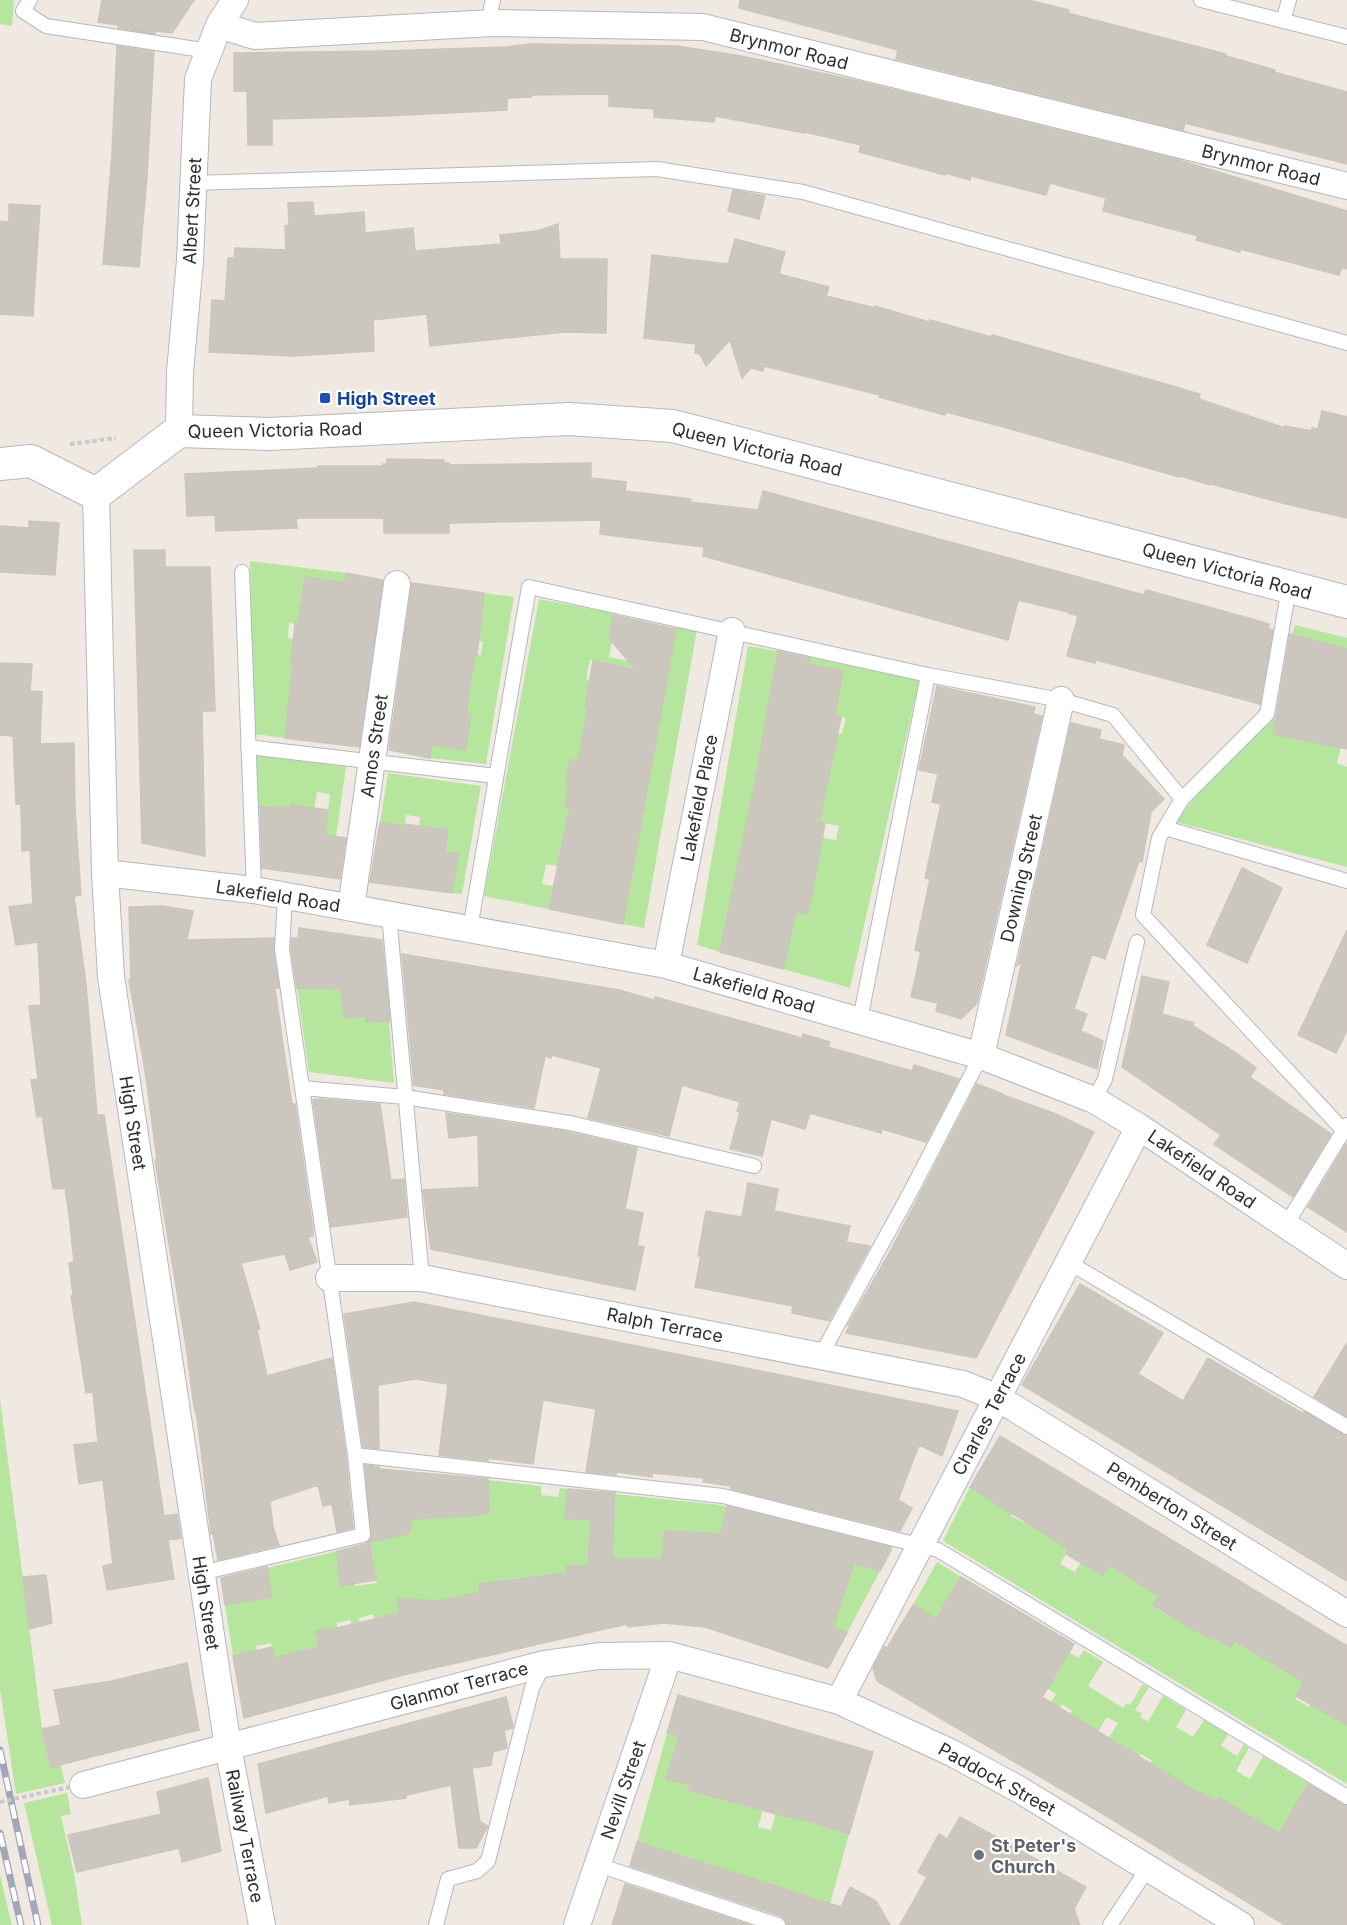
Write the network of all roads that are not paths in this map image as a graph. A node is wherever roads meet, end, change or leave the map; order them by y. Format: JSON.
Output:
{"nodes":[{"id":1,"x":30,"y":0,"type":"edge"},
{"id":2,"x":235,"y":0,"type":"edge"},
{"id":3,"x":1202,"y":0,"type":"edge"},
{"id":4,"x":1289,"y":0,"type":"edge"},
{"id":5,"x":492,"y":12,"type":"edge"},
{"id":6,"x":1283,"y":21,"type":"junction"},
{"id":7,"x":219,"y":25,"type":"junction"},
{"id":8,"x":1347,"y":37,"type":"edge"},
{"id":9,"x":209,"y":51,"type":"junction"},
{"id":10,"x":193,"y":183,"type":"junction"},
{"id":11,"x":1347,"y":186,"type":"edge"},
{"id":12,"x":1347,"y":343,"type":"edge"},
{"id":13,"x":179,"y":431,"type":"junction"},
{"id":14,"x":0,"y":464,"type":"edge"},
{"id":15,"x":96,"y":494,"type":"junction"},
{"id":16,"x":242,"y":572,"type":"dead end"},
{"id":17,"x":397,"y":584,"type":"dead end"},
{"id":18,"x":1289,"y":588,"type":"junction"},
{"id":19,"x":1347,"y":602,"type":"edge"},
{"id":20,"x":732,"y":631,"type":"junction"},
{"id":21,"x":928,"y":675,"type":"junction"},
{"id":22,"x":1061,"y":700,"type":"junction"},
{"id":23,"x":248,"y":747,"type":"junction"},
{"id":24,"x":372,"y":762,"type":"junction"},
{"id":25,"x":496,"y":776,"type":"junction"},
{"id":26,"x":1182,"y":799,"type":"junction"},
{"id":27,"x":1165,"y":828,"type":"junction"},
{"id":28,"x":105,"y":873,"type":"junction"},
{"id":29,"x":1347,"y":881,"type":"edge"},
{"id":30,"x":254,"y":890,"type":"junction"},
{"id":31,"x":285,"y":896,"type":"junction"},
{"id":32,"x":351,"y":908,"type":"junction"},
{"id":33,"x":389,"y":915,"type":"junction"},
{"id":34,"x":470,"y":929,"type":"junction"},
{"id":35,"x":1137,"y":942,"type":"dead end"},
{"id":36,"x":666,"y":965,"type":"junction"},
{"id":37,"x":860,"y":1020,"type":"junction"},
{"id":38,"x":981,"y":1056,"type":"junction"},
{"id":39,"x":302,"y":1088,"type":"junction"},
{"id":40,"x":405,"y":1097,"type":"junction"},
{"id":41,"x":1094,"y":1100,"type":"junction"},
{"id":42,"x":1139,"y":1127,"type":"junction"},
{"id":43,"x":1346,"y":1128,"type":"edge"},
{"id":44,"x":754,"y":1166,"type":"dead end"},
{"id":45,"x":1286,"y":1225,"type":"junction"},
{"id":46,"x":1068,"y":1262,"type":"junction"},
{"id":47,"x":1347,"y":1266,"type":"edge"},
{"id":48,"x":329,"y":1278,"type":"junction"},
{"id":49,"x":422,"y":1278,"type":"junction"},
{"id":50,"x":821,"y":1355,"type":"junction"},
{"id":51,"x":998,"y":1398,"type":"junction"},
{"id":52,"x":1347,"y":1427,"type":"edge"},
{"id":53,"x":355,"y":1455,"type":"junction"},
{"id":54,"x":921,"y":1545,"type":"junction"},
{"id":55,"x":201,"y":1573,"type":"junction"},
{"id":56,"x":1347,"y":1614,"type":"edge"},
{"id":57,"x":669,"y":1655,"type":"junction"},
{"id":58,"x":544,"y":1664,"type":"junction"},
{"id":59,"x":839,"y":1701,"type":"junction"},
{"id":60,"x":228,"y":1747,"type":"junction"},
{"id":61,"x":76,"y":1786,"type":"road end"},
{"id":62,"x":1347,"y":1797,"type":"edge"},
{"id":63,"x":597,"y":1865,"type":"junction"},
{"id":64,"x":1148,"y":1868,"type":"junction"},
{"id":65,"x":262,"y":1925,"type":"edge"},
{"id":66,"x":436,"y":1925,"type":"edge"},
{"id":67,"x":577,"y":1925,"type":"edge"},
{"id":68,"x":778,"y":1925,"type":"edge"},
{"id":69,"x":1110,"y":1925,"type":"edge"},
{"id":70,"x":1241,"y":1925,"type":"edge"}],
"edges":[{"from":1,"to":9,"type":"lane"},
{"from":2,"to":7,"type":"street","name":"Albert Street"},
{"from":3,"to":6,"type":"lane"},
{"from":4,"to":6,"type":"lane"},
{"from":5,"to":7,"type":"street","name":"Brynmor Road"},
{"from":5,"to":11,"type":"street","name":"Brynmor Road"},
{"from":6,"to":8,"type":"lane"},
{"from":7,"to":9,"type":"street","name":"Albert Street"},
{"from":9,"to":10,"type":"street","name":"Albert Street"},
{"from":10,"to":12,"type":"lane"},
{"from":10,"to":13,"type":"street","name":"Albert Street"},
{"from":13,"to":15,"type":"street","name":"Queen Victoria Road"},
{"from":13,"to":18,"type":"street","name":"Queen Victoria Road"},
{"from":14,"to":15,"type":"street"},
{"from":15,"to":28,"type":"street","name":"High Street"},
{"from":16,"to":23,"type":"lane"},
{"from":17,"to":24,"type":"street","name":"Amos Street"},
{"from":18,"to":19,"type":"street","name":"Queen Victoria Road"},
{"from":18,"to":26,"type":"lane"},
{"from":20,"to":21,"type":"lane"},
{"from":20,"to":25,"type":"lane"},
{"from":20,"to":36,"type":"street","name":"Lakefield Place"},
{"from":21,"to":22,"type":"lane"},
{"from":21,"to":37,"type":"lane"},
{"from":22,"to":26,"type":"lane"},
{"from":22,"to":38,"type":"street","name":"Downing Street"},
{"from":23,"to":24,"type":"lane"},
{"from":23,"to":30,"type":"lane"},
{"from":24,"to":25,"type":"lane"},
{"from":24,"to":32,"type":"street","name":"Amos Street"},
{"from":25,"to":34,"type":"lane"},
{"from":26,"to":27,"type":"lane"},
{"from":27,"to":29,"type":"lane"},
{"from":27,"to":43,"type":"lane"},
{"from":28,"to":30,"type":"street","name":"Lakefield Road"},
{"from":28,"to":55,"type":"street","name":"High Street"},
{"from":30,"to":31,"type":"street","name":"Lakefield Road"},
{"from":31,"to":32,"type":"street","name":"Lakefield Road"},
{"from":31,"to":39,"type":"lane"},
{"from":32,"to":33,"type":"street","name":"Lakefield Road"},
{"from":33,"to":34,"type":"street","name":"Lakefield Road"},
{"from":33,"to":40,"type":"lane"},
{"from":34,"to":36,"type":"street","name":"Lakefield Road"},
{"from":35,"to":41,"type":"lane"},
{"from":36,"to":37,"type":"street","name":"Lakefield Road"},
{"from":37,"to":38,"type":"street","name":"Lakefield Road"},
{"from":38,"to":41,"type":"street","name":"Lakefield Road"},
{"from":38,"to":50,"type":"lane"},
{"from":39,"to":40,"type":"lane"},
{"from":39,"to":48,"type":"lane"},
{"from":40,"to":44,"type":"lane"},
{"from":40,"to":49,"type":"lane"},
{"from":41,"to":42,"type":"street","name":"Lakefield Road"},
{"from":42,"to":45,"type":"street","name":"Lakefield Road"},
{"from":42,"to":46,"type":"street","name":"Charles Terrace"},
{"from":43,"to":45,"type":"lane"},
{"from":45,"to":47,"type":"street","name":"Lakefield Road"},
{"from":46,"to":51,"type":"street","name":"Charles Terrace"},
{"from":46,"to":52,"type":"lane"},
{"from":48,"to":49,"type":"street","name":"Ralph Terrace"},
{"from":48,"to":53,"type":"lane"},
{"from":49,"to":50,"type":"street","name":"Ralph Terrace"},
{"from":50,"to":51,"type":"street","name":"Ralph Terrace"},
{"from":51,"to":54,"type":"street","name":"Charles Terrace"},
{"from":51,"to":56,"type":"street","name":"Pemberton Street"},
{"from":53,"to":54,"type":"lane"},
{"from":53,"to":55,"type":"lane"},
{"from":54,"to":59,"type":"street","name":"Charles Terrace"},
{"from":54,"to":62,"type":"lane"},
{"from":55,"to":60,"type":"street","name":"High Street"},
{"from":57,"to":58,"type":"street","name":"Glanmor Terrace"},
{"from":57,"to":59,"type":"street","name":"Glanmor Terrace"},
{"from":57,"to":63,"type":"street","name":"Nevill Street"},
{"from":58,"to":60,"type":"street","name":"Glanmor Terrace"},
{"from":58,"to":66,"type":"lane"},
{"from":59,"to":64,"type":"street","name":"Paddock Street"},
{"from":60,"to":61,"type":"street","name":"Glanmor Terrace"},
{"from":60,"to":65,"type":"street","name":"Railway Terrace"},
{"from":63,"to":67,"type":"street","name":"Nevill Street"},
{"from":63,"to":68,"type":"lane"},
{"from":64,"to":69,"type":"lane"},
{"from":64,"to":70,"type":"street","name":"Paddock Street"}]}
